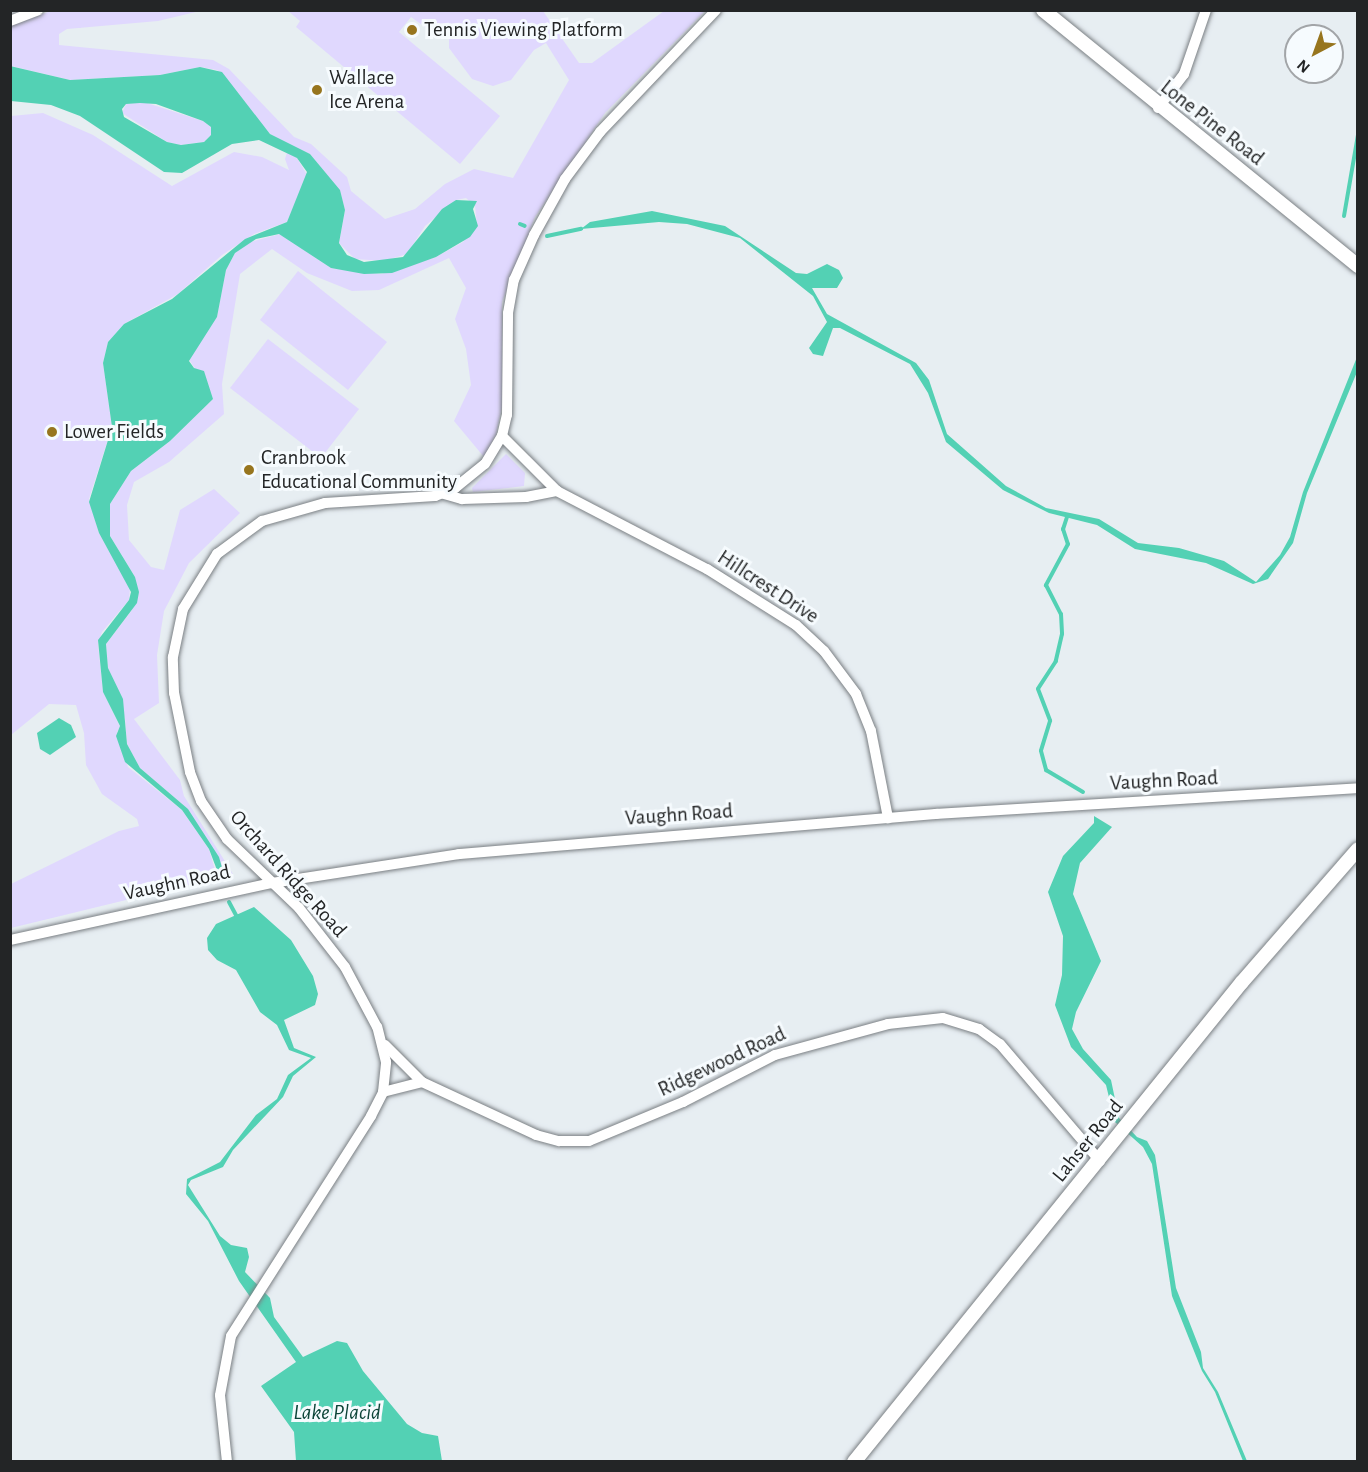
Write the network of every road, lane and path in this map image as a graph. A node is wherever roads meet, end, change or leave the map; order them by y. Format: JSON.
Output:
{"nodes":[{"id":1,"x":38,"y":10,"type":"edge"},
{"id":2,"x":716,"y":10,"type":"edge"},
{"id":3,"x":1043,"y":10,"type":"edge"},
{"id":4,"x":1206,"y":10,"type":"edge"},
{"id":5,"x":10,"y":21,"type":"edge"},
{"id":6,"x":1158,"y":108,"type":"junction"},
{"id":7,"x":1358,"y":266,"type":"edge"},
{"id":8,"x":502,"y":436,"type":"junction"},
{"id":9,"x":557,"y":491,"type":"junction"},
{"id":10,"x":444,"y":494,"type":"junction"},
{"id":11,"x":1358,"y":788,"type":"edge"},
{"id":12,"x":888,"y":818,"type":"junction"},
{"id":13,"x":1358,"y":849,"type":"edge"},
{"id":14,"x":272,"y":883,"type":"junction"},
{"id":15,"x":10,"y":940,"type":"edge"},
{"id":16,"x":385,"y":1045,"type":"junction"},
{"id":17,"x":422,"y":1082,"type":"junction"},
{"id":18,"x":382,"y":1092,"type":"junction"},
{"id":19,"x":1100,"y":1161,"type":"junction"},
{"id":20,"x":227,"y":1461,"type":"edge"},
{"id":21,"x":854,"y":1461,"type":"edge"}],
"edges":[{"from":1,"to":5,"type":"street"},
{"from":2,"to":8,"type":"street"},
{"from":3,"to":6,"type":"street","name":"Lone Pine Road"},
{"from":4,"to":6,"type":"street"},
{"from":6,"to":7,"type":"street","name":"Lone Pine Road"},
{"from":8,"to":9,"type":"street","name":"Hillcrest Drive"},
{"from":8,"to":10,"type":"street"},
{"from":9,"to":10,"type":"street"},
{"from":9,"to":12,"type":"street","name":"Hillcrest Drive"},
{"from":10,"to":14,"type":"street","name":"Orchard Ridge Road"},
{"from":11,"to":12,"type":"street","name":"Vaughn Road"},
{"from":12,"to":14,"type":"street","name":"Vaughn Road"},
{"from":13,"to":19,"type":"street","name":"Lahser Road"},
{"from":14,"to":15,"type":"street","name":"Vaughn Road"},
{"from":14,"to":16,"type":"street","name":"Orchard Ridge Road"},
{"from":16,"to":17,"type":"street","name":"Ridgewood Road"},
{"from":16,"to":18,"type":"street"},
{"from":17,"to":18,"type":"street"},
{"from":17,"to":19,"type":"street","name":"Ridgewood Road"},
{"from":18,"to":20,"type":"street"},
{"from":19,"to":21,"type":"street","name":"Lahser Road"}]}
